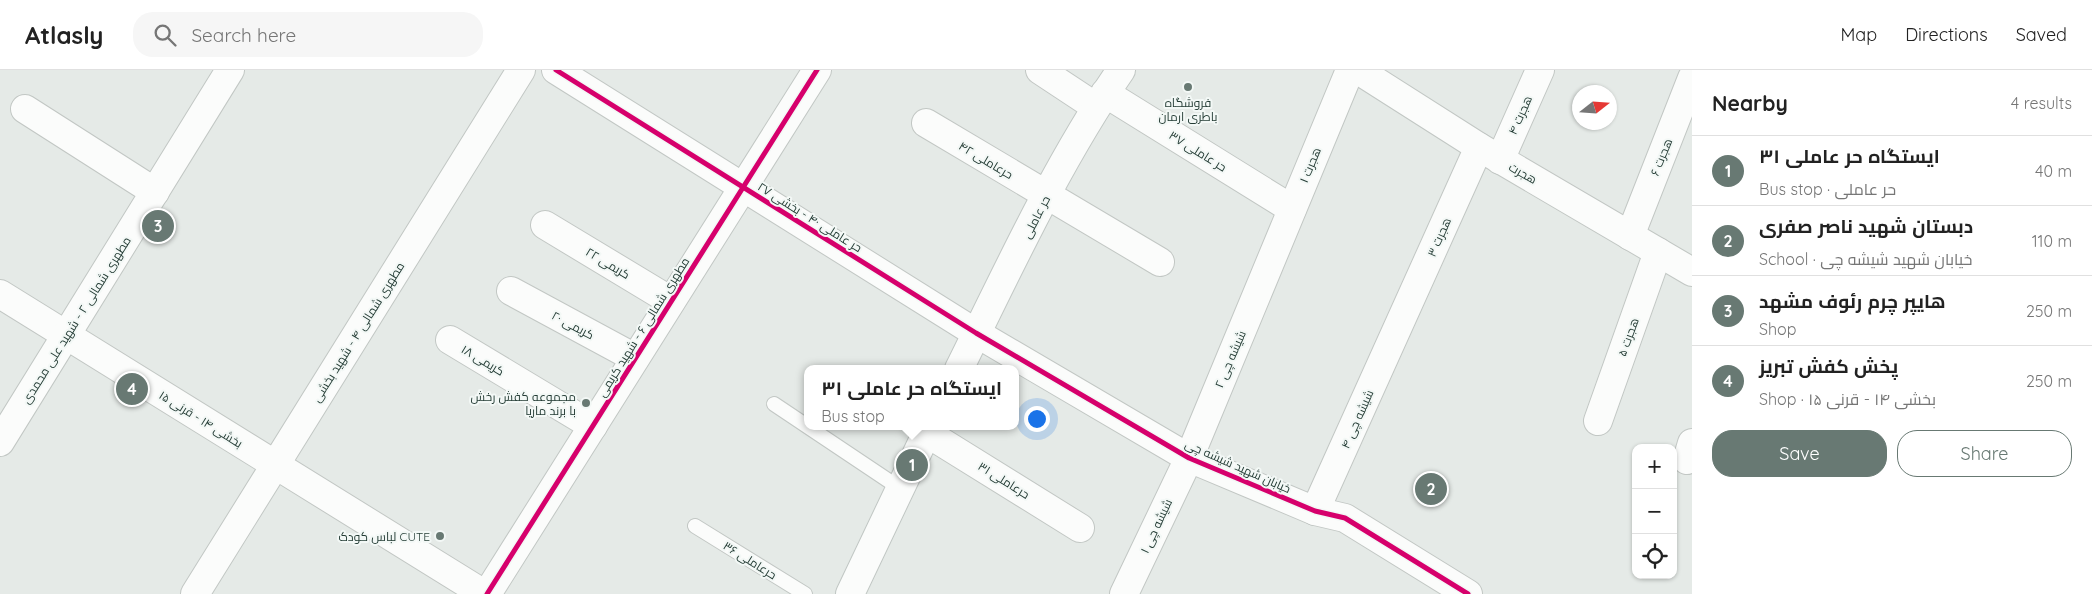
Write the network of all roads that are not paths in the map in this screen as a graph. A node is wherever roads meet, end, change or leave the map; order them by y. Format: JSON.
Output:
{"nodes":[{"id":1,"x":230,"y":70,"type":"edge"},
{"id":2,"x":521,"y":70,"type":"edge"},
{"id":3,"x":556,"y":70,"type":"edge"},
{"id":4,"x":1040,"y":70,"type":"edge"},
{"id":5,"x":1121,"y":70,"type":"edge"},
{"id":6,"x":1350,"y":70,"type":"edge"},
{"id":7,"x":1358,"y":70,"type":"edge"},
{"id":8,"x":1540,"y":70,"type":"edge"},
{"id":9,"x":812,"y":72,"type":"edge"},
{"id":10,"x":1692,"y":78,"type":"edge"},
{"id":11,"x":1100,"y":100,"type":"junction"},
{"id":12,"x":25,"y":109,"type":"dead end"},
{"id":13,"x":926,"y":123,"type":"dead end"},
{"id":14,"x":1490,"y":154,"type":"junction"},
{"id":15,"x":743,"y":187,"type":"junction"},
{"id":16,"x":155,"y":192,"type":"junction"},
{"id":17,"x":1046,"y":196,"type":"junction"},
{"id":18,"x":1292,"y":209,"type":"junction"},
{"id":19,"x":546,"y":225,"type":"dead end"},
{"id":20,"x":1630,"y":236,"type":"junction"},
{"id":21,"x":1658,"y":252,"type":"junction"},
{"id":22,"x":1271,"y":260,"type":"joint"},
{"id":23,"x":1160,"y":262,"type":"dead end"},
{"id":24,"x":1692,"y":272,"type":"edge"},
{"id":25,"x":511,"y":291,"type":"dead end"},
{"id":26,"x":0,"y":294,"type":"edge"},
{"id":27,"x":672,"y":301,"type":"junction"},
{"id":28,"x":1398,"y":326,"type":"joint"},
{"id":29,"x":976,"y":333,"type":"junction"},
{"id":30,"x":66,"y":335,"type":"junction"},
{"id":31,"x":450,"y":340,"type":"dead end"},
{"id":32,"x":636,"y":358,"type":"junction"},
{"id":33,"x":961,"y":365,"type":"edge"},
{"id":34,"x":774,"y":404,"type":"dead end"},
{"id":35,"x":1598,"y":422,"type":"dead end"},
{"id":36,"x":804,"y":424,"type":"edge"},
{"id":37,"x":593,"y":426,"type":"junction"},
{"id":38,"x":813,"y":430,"type":"edge"},
{"id":39,"x":929,"y":430,"type":"edge"},
{"id":40,"x":931,"y":430,"type":"edge"},
{"id":41,"x":0,"y":442,"type":"edge"},
{"id":42,"x":1189,"y":458,"type":"junction"},
{"id":43,"x":275,"y":465,"type":"junction"},
{"id":44,"x":901,"y":489,"type":"junction"},
{"id":45,"x":1315,"y":511,"type":"junction"},
{"id":46,"x":695,"y":526,"type":"dead end"},
{"id":47,"x":1080,"y":528,"type":"dead end"},
{"id":48,"x":195,"y":594,"type":"edge"},
{"id":49,"x":485,"y":594,"type":"edge"},
{"id":50,"x":805,"y":594,"type":"edge"},
{"id":51,"x":850,"y":594,"type":"edge"},
{"id":52,"x":1124,"y":594,"type":"edge"},
{"id":53,"x":1468,"y":594,"type":"edge"}],
"edges":[{"from":1,"to":16,"type":"street","name":"مطهری شمالی ۲ - شهید علی محمدی"},
{"from":2,"to":43,"type":"street","name":"مطهری شمالی ۴ - شهید بخشی"},
{"from":3,"to":15,"type":"street","name":"حر عاملی ۴۰ - بخشی ۲۷"},
{"from":4,"to":11,"type":"street","name":"حر عاملی ۳۷"},
{"from":5,"to":11,"type":"street","name":"حر عاملی"},
{"from":6,"to":18,"type":"street","name":"هجرت ۱"},
{"from":7,"to":14,"type":"street","name":"هجرت"},
{"from":8,"to":14,"type":"street","name":"هجرت ۴"},
{"from":9,"to":15,"type":"street","name":"مطهری شمالی ۶ - شهید کریمی"},
{"from":10,"to":20,"type":"street","name":"هجرت ۶"},
{"from":11,"to":17,"type":"street","name":"حر عاملی"},
{"from":11,"to":18,"type":"street","name":"حر عاملی ۳۷"},
{"from":12,"to":16,"type":"street"},
{"from":13,"to":17,"type":"street","name":"حرعاملی ۴۲"},
{"from":14,"to":20,"type":"street","name":"هجرت"},
{"from":14,"to":28,"type":"street","name":"هجرت ۳"},
{"from":15,"to":27,"type":"street","name":"مطهری شمالی ۶ - شهید کریمی"},
{"from":15,"to":29,"type":"street","name":"حر عاملی ۴۰ - بخشی ۲۷"},
{"from":16,"to":30,"type":"street","name":"مطهری شمالی ۲ - شهید علی محمدی"},
{"from":17,"to":23,"type":"street","name":"حرعاملی ۴۲"},
{"from":17,"to":29,"type":"street","name":"حر عاملی"},
{"from":18,"to":22,"type":"street","name":"هجرت ۱"},
{"from":19,"to":27,"type":"street","name":"کریمی ۲۲"},
{"from":20,"to":21,"type":"street","name":"هجرت"},
{"from":21,"to":24,"type":"street","name":"هجرت"},
{"from":21,"to":35,"type":"street","name":"هجرت ۵"},
{"from":22,"to":42,"type":"street","name":"شیشه چی ۲"},
{"from":25,"to":32,"type":"street","name":"کریمی ۲۰"},
{"from":26,"to":30,"type":"street","name":"بخشی ۱۴ - قرنی ۱۵"},
{"from":27,"to":32,"type":"street","name":"مطهری شمالی ۶ - شهید کریمی"},
{"from":28,"to":45,"type":"street","name":"شیشه چی ۴"},
{"from":29,"to":33,"type":"street","name":"حر عاملی"},
{"from":29,"to":42,"type":"street","name":"خیابان شهید شیشه چی"},
{"from":30,"to":41,"type":"street","name":"مطهری شمالی ۲ - شهید علی محمدی"},
{"from":30,"to":43,"type":"street","name":"بخشی ۱۴ - قرنی ۱۵"},
{"from":31,"to":37,"type":"street","name":"کریمی ۱۸"},
{"from":32,"to":37,"type":"street","name":"مطهری شمالی ۶ - شهید کریمی"},
{"from":34,"to":36,"type":"lane"},
{"from":37,"to":49,"type":"street","name":"مطهری شمالی ۶ - شهید کریمی"},
{"from":38,"to":44,"type":"lane"},
{"from":39,"to":44,"type":"street"},
{"from":40,"to":47,"type":"street","name":"حرعاملی ۳۱"},
{"from":42,"to":45,"type":"street","name":"خیابان شهید شیشه چی"},
{"from":42,"to":52,"type":"street","name":"شیشه چی ۱"},
{"from":43,"to":48,"type":"street","name":"مطهری شمالی ۴ - شهید بخشی"},
{"from":43,"to":49,"type":"street","name":"بخشی ۱۴ - قرنی ۱۵"},
{"from":44,"to":51,"type":"street"},
{"from":45,"to":53,"type":"street","name":"خیابان شهید شیشه چی"},
{"from":46,"to":50,"type":"lane","name":"حرعاملی ۳۶"}]}
